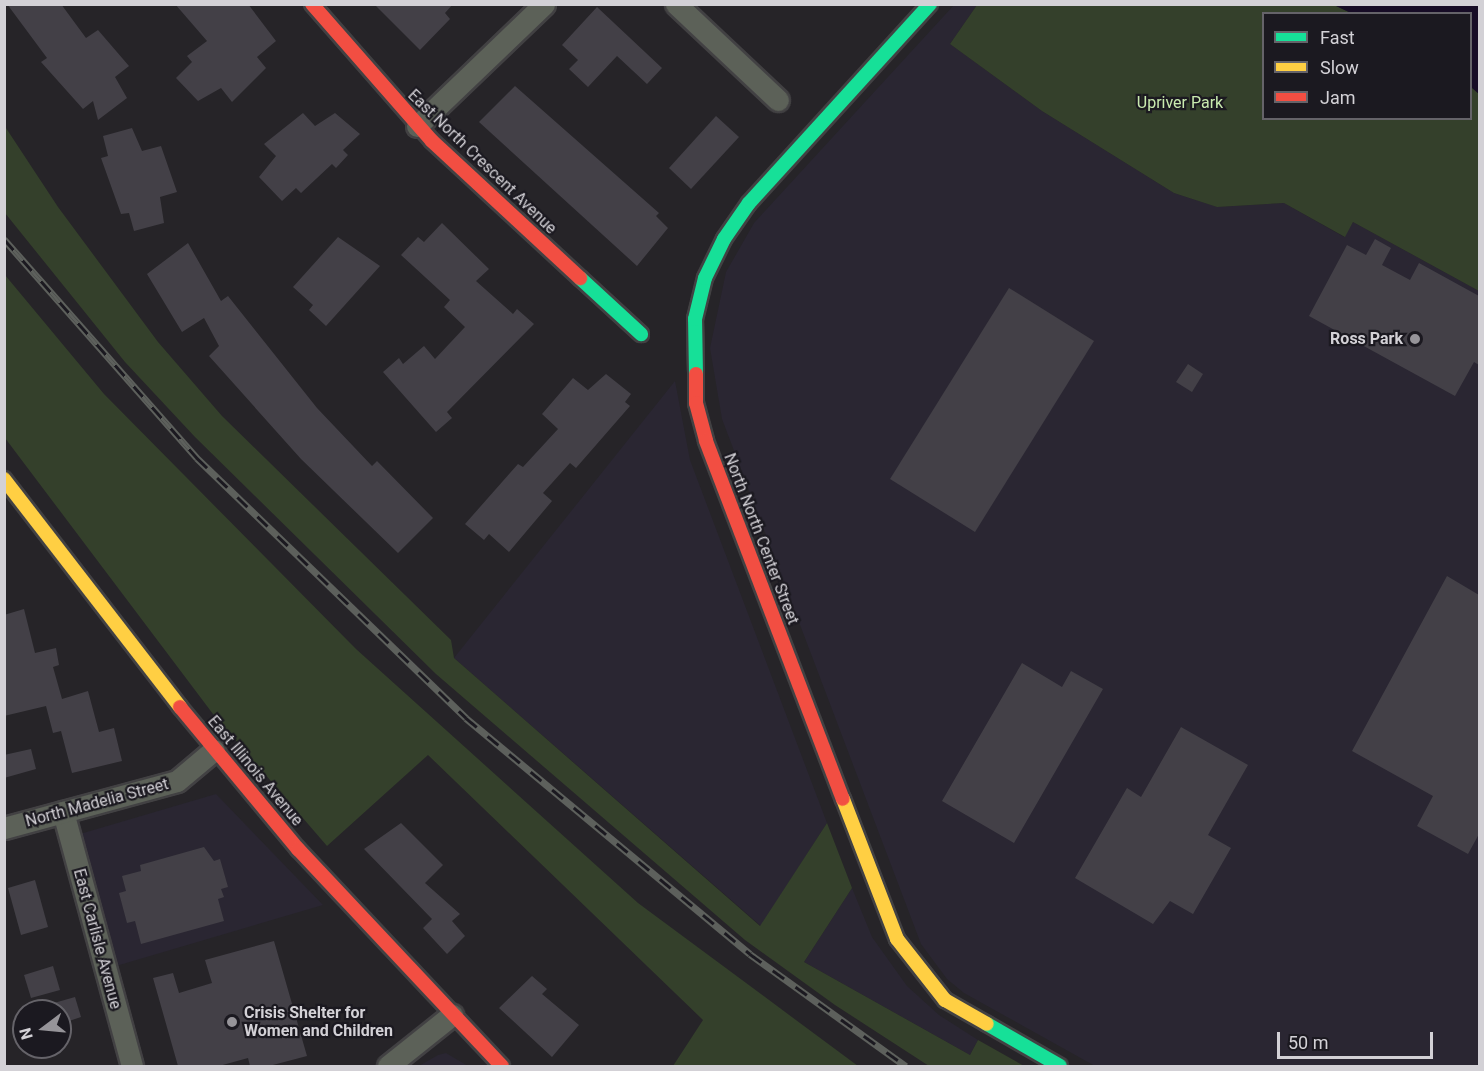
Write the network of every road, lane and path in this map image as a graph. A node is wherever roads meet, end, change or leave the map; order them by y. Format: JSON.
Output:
{"nodes":[{"id":1,"x":312,"y":4,"type":"edge"},
{"id":2,"x":544,"y":4,"type":"edge"},
{"id":3,"x":676,"y":4,"type":"edge"},
{"id":4,"x":930,"y":4,"type":"edge"},
{"id":5,"x":778,"y":99,"type":"dead end"},
{"id":6,"x":417,"y":126,"type":"junction"},
{"id":7,"x":641,"y":334,"type":"dead end"},
{"id":8,"x":4,"y":479,"type":"edge"},
{"id":9,"x":214,"y":750,"type":"junction"},
{"id":10,"x":63,"y":812,"type":"junction"},
{"id":11,"x":4,"y":828,"type":"edge"},
{"id":12,"x":452,"y":1015,"type":"junction"},
{"id":13,"x":132,"y":1066,"type":"edge"},
{"id":14,"x":388,"y":1066,"type":"edge"},
{"id":15,"x":502,"y":1066,"type":"edge"},
{"id":16,"x":1060,"y":1066,"type":"edge"}],
"edges":[{"from":1,"to":6,"type":"street","name":"East North Crescent Avenue"},
{"from":2,"to":6,"type":"street"},
{"from":3,"to":5,"type":"street"},
{"from":4,"to":16,"type":"street","name":"North North Center Street"},
{"from":6,"to":7,"type":"street","name":"East North Crescent Avenue"},
{"from":8,"to":9,"type":"street","name":"East Illinois Avenue"},
{"from":9,"to":10,"type":"street","name":"North Madelia Street"},
{"from":9,"to":12,"type":"street","name":"East Illinois Avenue"},
{"from":10,"to":11,"type":"street","name":"North Madelia Street"},
{"from":10,"to":13,"type":"street","name":"East Carlisle Avenue"},
{"from":12,"to":14,"type":"street"},
{"from":12,"to":15,"type":"street","name":"East Illinois Avenue"}]}
